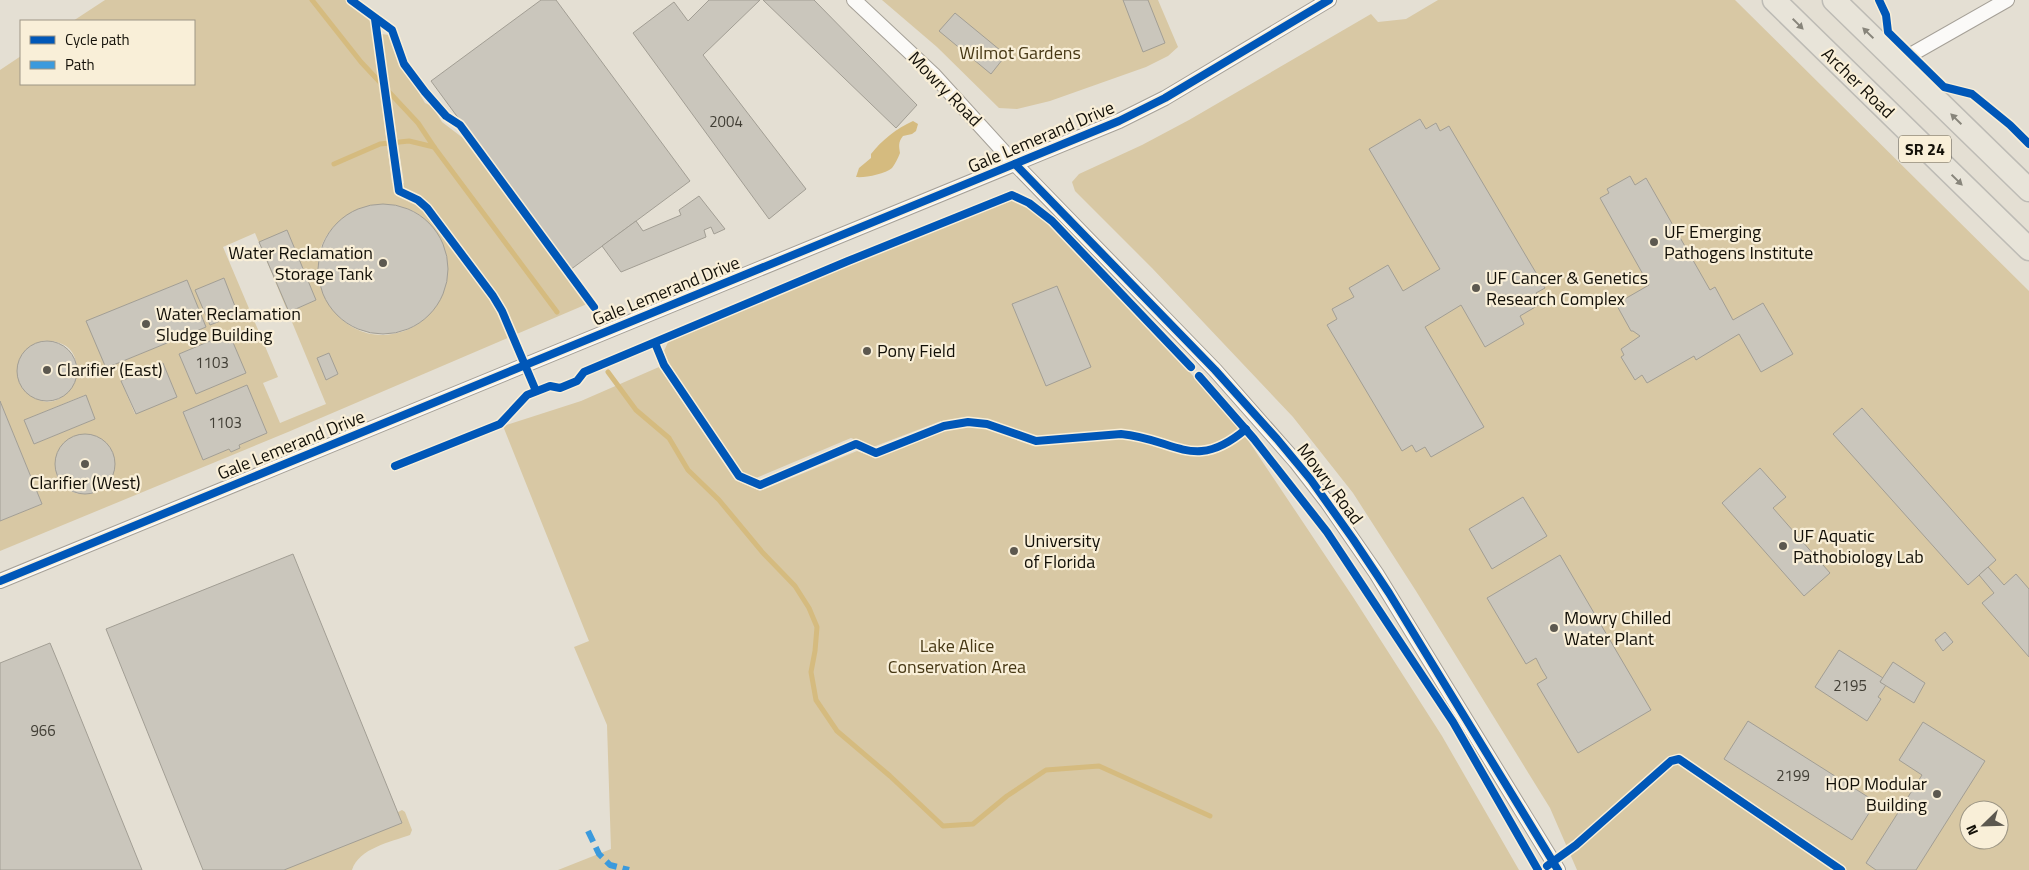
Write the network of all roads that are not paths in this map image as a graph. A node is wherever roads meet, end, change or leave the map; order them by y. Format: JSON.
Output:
{"nodes":[{"id":1,"x":854,"y":0,"type":"edge"},
{"id":2,"x":1329,"y":0,"type":"edge"},
{"id":3,"x":1774,"y":0,"type":"edge"},
{"id":4,"x":1834,"y":0,"type":"edge"},
{"id":5,"x":2008,"y":0,"type":"edge"},
{"id":6,"x":1898,"y":62,"type":"junction"},
{"id":7,"x":1016,"y":164,"type":"junction"},
{"id":8,"x":2029,"y":190,"type":"edge"},
{"id":9,"x":2029,"y":249,"type":"edge"},
{"id":10,"x":0,"y":580,"type":"edge"},
{"id":11,"x":1558,"y":870,"type":"edge"}],
"edges":[{"from":1,"to":7,"type":"street","name":"Mowry Road"},
{"from":2,"to":7,"type":"street","name":"Gale Lemerand Drive"},
{"from":3,"to":9,"type":"main road","name":"Archer Road","number":"SR 24","one_way":true},
{"from":6,"to":4,"type":"main road","number":"SR 24","one_way":true},
{"from":5,"to":6,"type":"street"},
{"from":8,"to":6,"type":"main road","number":"SR 24","one_way":true},
{"from":7,"to":10,"type":"street","name":"Gale Lemerand Drive"},
{"from":7,"to":11,"type":"street","name":"Mowry Road"}]}
